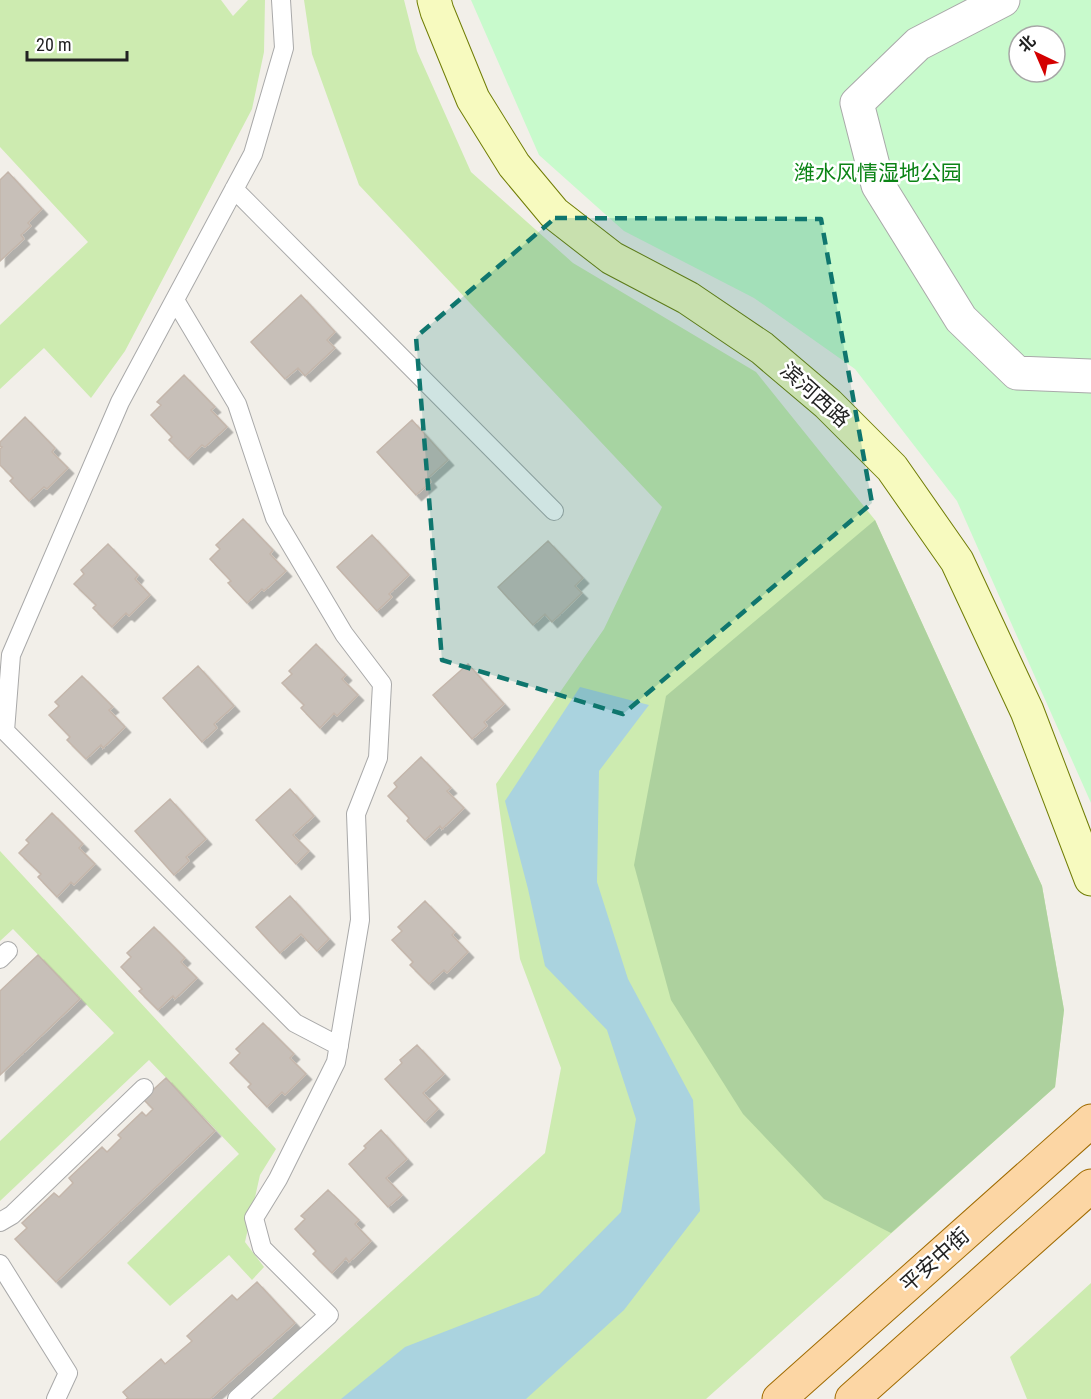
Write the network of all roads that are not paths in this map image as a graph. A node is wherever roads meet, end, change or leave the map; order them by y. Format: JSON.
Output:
{"nodes":[{"id":1,"x":281,"y":0,"type":"edge"},
{"id":2,"x":434,"y":0,"type":"edge"},
{"id":3,"x":1003,"y":0,"type":"edge"},
{"id":4,"x":234,"y":189,"type":"junction"},
{"id":5,"x":175,"y":300,"type":"junction"},
{"id":6,"x":1091,"y":376,"type":"edge"},
{"id":7,"x":554,"y":512,"type":"dead end"},
{"id":8,"x":1091,"y":879,"type":"edge"},
{"id":9,"x":339,"y":1046,"type":"junction"},
{"id":10,"x":144,"y":1088,"type":"dead end"},
{"id":11,"x":1091,"y":1121,"type":"edge"},
{"id":12,"x":1091,"y":1186,"type":"edge"},
{"id":13,"x":0,"y":1222,"type":"edge"},
{"id":14,"x":0,"y":1264,"type":"edge"},
{"id":15,"x":56,"y":1399,"type":"edge"},
{"id":16,"x":237,"y":1399,"type":"edge"},
{"id":17,"x":779,"y":1399,"type":"edge"},
{"id":18,"x":852,"y":1399,"type":"edge"}],
"edges":[{"from":1,"to":4,"type":"lane"},
{"from":2,"to":8,"type":"street","name":"滨河西路"},
{"from":3,"to":6,"type":"street"},
{"from":4,"to":5,"type":"lane"},
{"from":4,"to":7,"type":"lane"},
{"from":5,"to":9,"type":"lane"},
{"from":5,"to":9,"type":"lane"},
{"from":9,"to":16,"type":"lane"},
{"from":10,"to":13,"type":"lane"},
{"from":11,"to":17,"type":"main road","name":"平安中街"},
{"from":12,"to":18,"type":"main road"},
{"from":14,"to":15,"type":"lane"}]}
